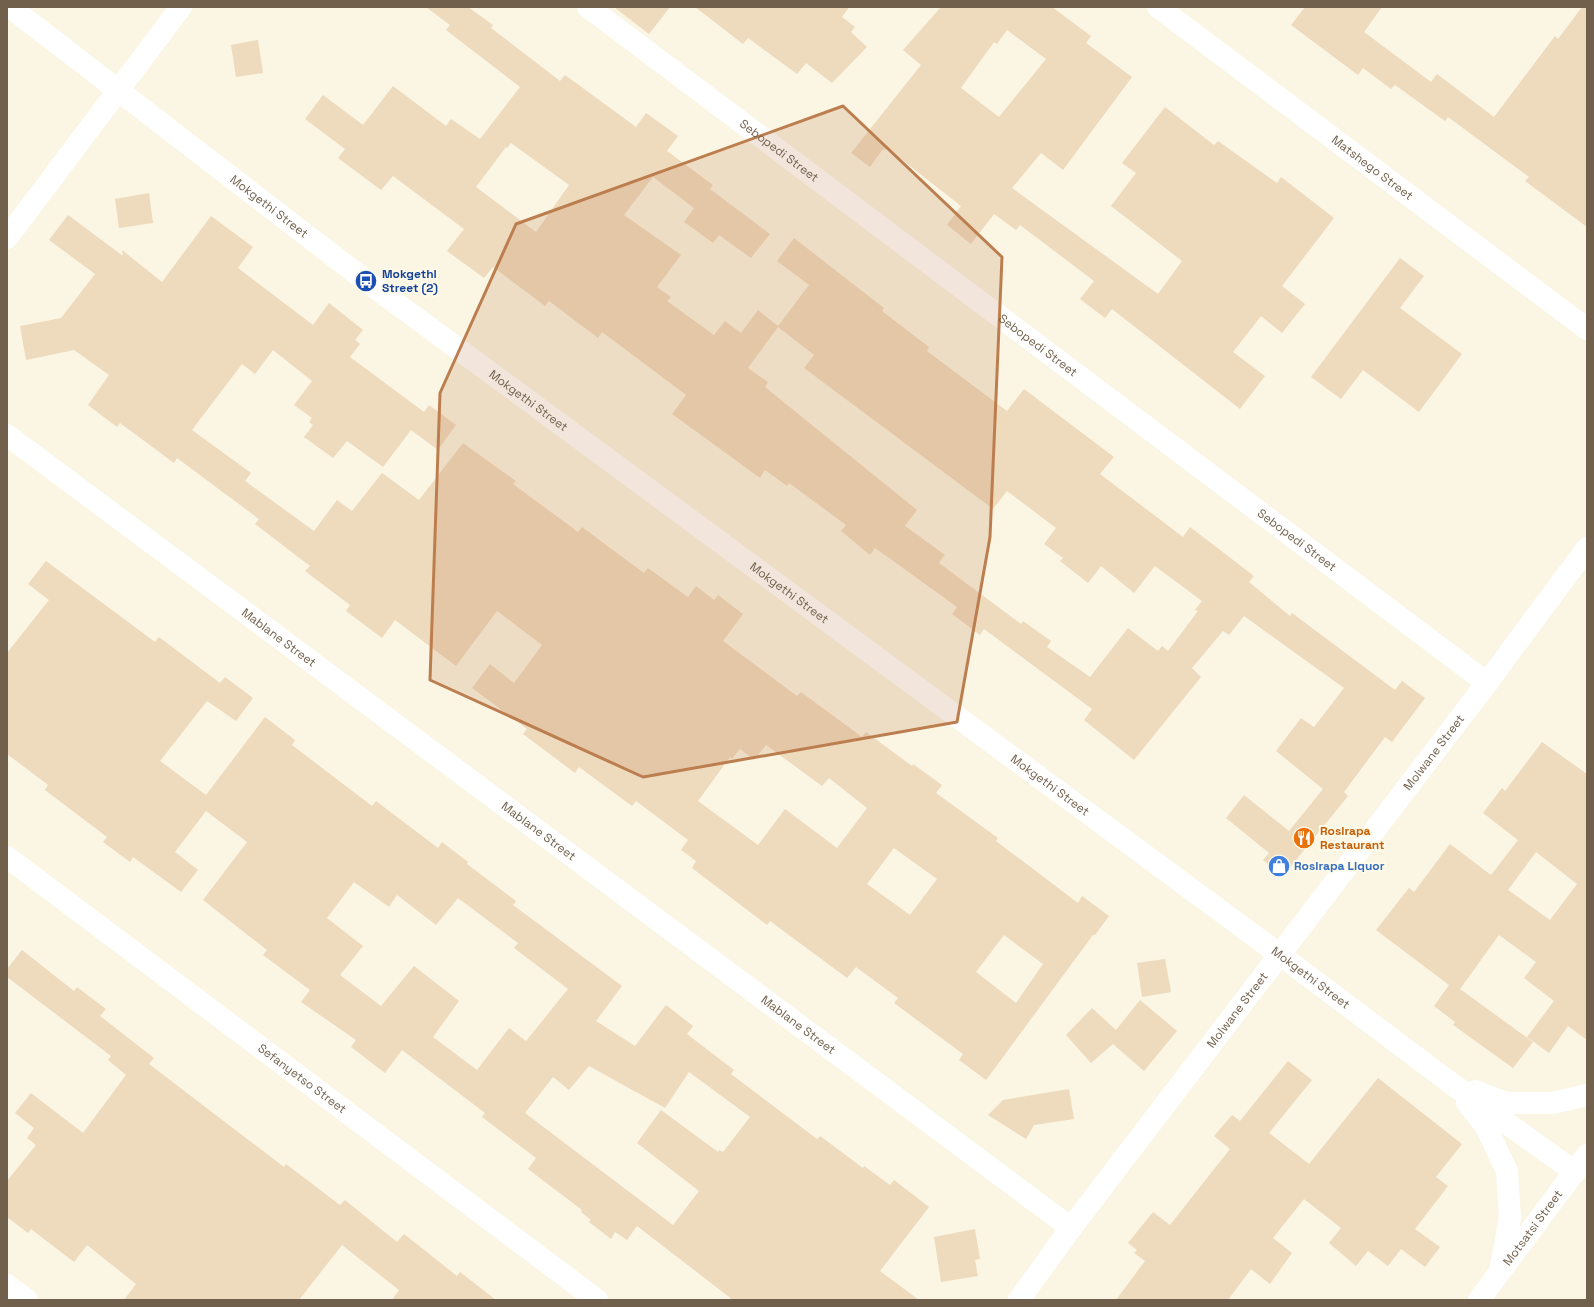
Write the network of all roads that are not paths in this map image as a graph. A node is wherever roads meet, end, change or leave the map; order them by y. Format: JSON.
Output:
{"nodes":[{"id":1,"x":10,"y":7,"type":"edge"},
{"id":2,"x":181,"y":7,"type":"edge"},
{"id":3,"x":588,"y":7,"type":"edge"},
{"id":4,"x":1158,"y":7,"type":"edge"},
{"id":5,"x":119,"y":89,"type":"junction"},
{"id":6,"x":7,"y":238,"type":"edge"},
{"id":7,"x":1587,"y":329,"type":"edge"},
{"id":8,"x":7,"y":435,"type":"edge"},
{"id":9,"x":1587,"y":548,"type":"edge"},
{"id":10,"x":1487,"y":683,"type":"junction"},
{"id":11,"x":7,"y":857,"type":"edge"},
{"id":12,"x":1279,"y":954,"type":"junction"},
{"id":13,"x":1448,"y":1081,"type":"junction"},
{"id":14,"x":1587,"y":1095,"type":"edge"},
{"id":15,"x":1581,"y":1164,"type":"edge"},
{"id":16,"x":1071,"y":1228,"type":"junction"},
{"id":17,"x":1500,"y":1271,"type":"junction"},
{"id":18,"x":7,"y":1285,"type":"edge"},
{"id":19,"x":27,"y":1300,"type":"edge"},
{"id":20,"x":597,"y":1300,"type":"edge"},
{"id":21,"x":1019,"y":1300,"type":"edge"},
{"id":22,"x":1479,"y":1300,"type":"edge"}],
"edges":[{"from":1,"to":5,"type":"street","name":"Mokgethi Street"},
{"from":2,"to":5,"type":"street"},
{"from":3,"to":10,"type":"street","name":"Sebopedi Street"},
{"from":4,"to":7,"type":"street","name":"Matshego Street"},
{"from":5,"to":6,"type":"street"},
{"from":5,"to":12,"type":"street","name":"Mokgethi Street"},
{"from":8,"to":16,"type":"street","name":"Mablane Street"},
{"from":9,"to":10,"type":"street","name":"Molwane Street"},
{"from":10,"to":12,"type":"street","name":"Molwane Street"},
{"from":11,"to":20,"type":"street","name":"Sefanyetso Street"},
{"from":12,"to":13,"type":"street","name":"Mokgethi Street"},
{"from":12,"to":16,"type":"street","name":"Molwane Street"},
{"from":13,"to":14,"type":"street"},
{"from":13,"to":15,"type":"street","name":"Mokgethi Street"},
{"from":13,"to":17,"type":"street"},
{"from":15,"to":17,"type":"street","name":"Motsatsi Street"},
{"from":16,"to":21,"type":"street","name":"Molwane Street"},
{"from":17,"to":22,"type":"street","name":"Motsatsi Street"},
{"from":18,"to":19,"type":"street"}]}
